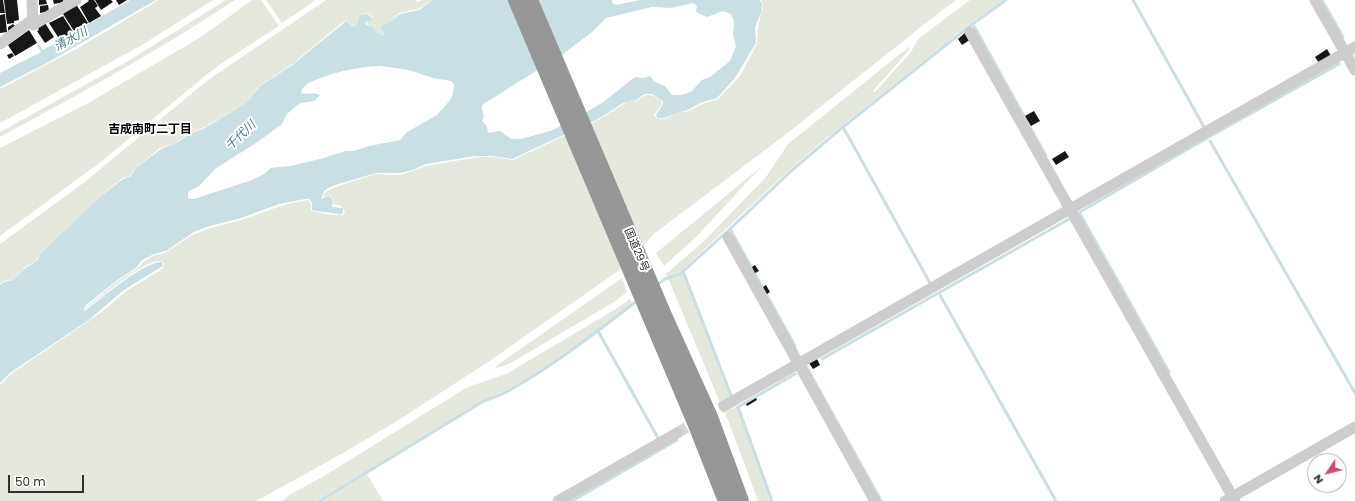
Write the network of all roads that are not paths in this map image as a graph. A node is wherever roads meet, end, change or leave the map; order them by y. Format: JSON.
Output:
{"nodes":[{"id":1,"x":32,"y":0,"type":"edge"},
{"id":2,"x":516,"y":0,"type":"edge"},
{"id":3,"x":530,"y":0,"type":"edge"},
{"id":4,"x":539,"y":0,"type":"edge"},
{"id":5,"x":1315,"y":0,"type":"edge"},
{"id":6,"x":73,"y":1,"type":"edge"},
{"id":7,"x":33,"y":19,"type":"junction"},
{"id":8,"x":970,"y":32,"type":"dead end"},
{"id":9,"x":0,"y":44,"type":"edge"},
{"id":10,"x":1350,"y":50,"type":"edge"},
{"id":11,"x":1355,"y":70,"type":"edge"},
{"id":12,"x":572,"y":98,"type":"junction"},
{"id":13,"x":1071,"y":209,"type":"junction"},
{"id":14,"x":728,"y":237,"type":"dead end"},
{"id":15,"x":657,"y":316,"type":"junction"},
{"id":16,"x":798,"y":365,"type":"junction"},
{"id":17,"x":724,"y":406,"type":"tunnel mouth"},
{"id":18,"x":1355,"y":427,"type":"edge"},
{"id":19,"x":677,"y":433,"type":"tunnel mouth"},
{"id":20,"x":1231,"y":500,"type":"edge"},
{"id":21,"x":558,"y":501,"type":"edge"},
{"id":22,"x":726,"y":501,"type":"edge"},
{"id":23,"x":741,"y":501,"type":"edge"},
{"id":24,"x":875,"y":501,"type":"edge"}],
"edges":[{"from":1,"to":7,"type":"street"},
{"from":2,"to":15,"type":"highway","name":"国道29号"},
{"from":3,"to":12,"type":"highway","name":"国道29号"},
{"from":4,"to":12,"type":"highway"},
{"from":5,"to":10,"type":"street"},
{"from":6,"to":7,"type":"street"},
{"from":7,"to":9,"type":"street"},
{"from":8,"to":13,"type":"street"},
{"from":10,"to":11,"type":"street"},
{"from":10,"to":13,"type":"street"},
{"from":12,"to":15,"type":"highway","name":"国道29号"},
{"from":13,"to":16,"type":"street"},
{"from":13,"to":20,"type":"street"},
{"from":14,"to":16,"type":"street"},
{"from":15,"to":22,"type":"highway","name":"国道29号"},
{"from":15,"to":23,"type":"highway","name":"国道29号"},
{"from":16,"to":17,"type":"street"},
{"from":16,"to":24,"type":"street"},
{"from":18,"to":20,"type":"street"},
{"from":19,"to":21,"type":"street"}]}
